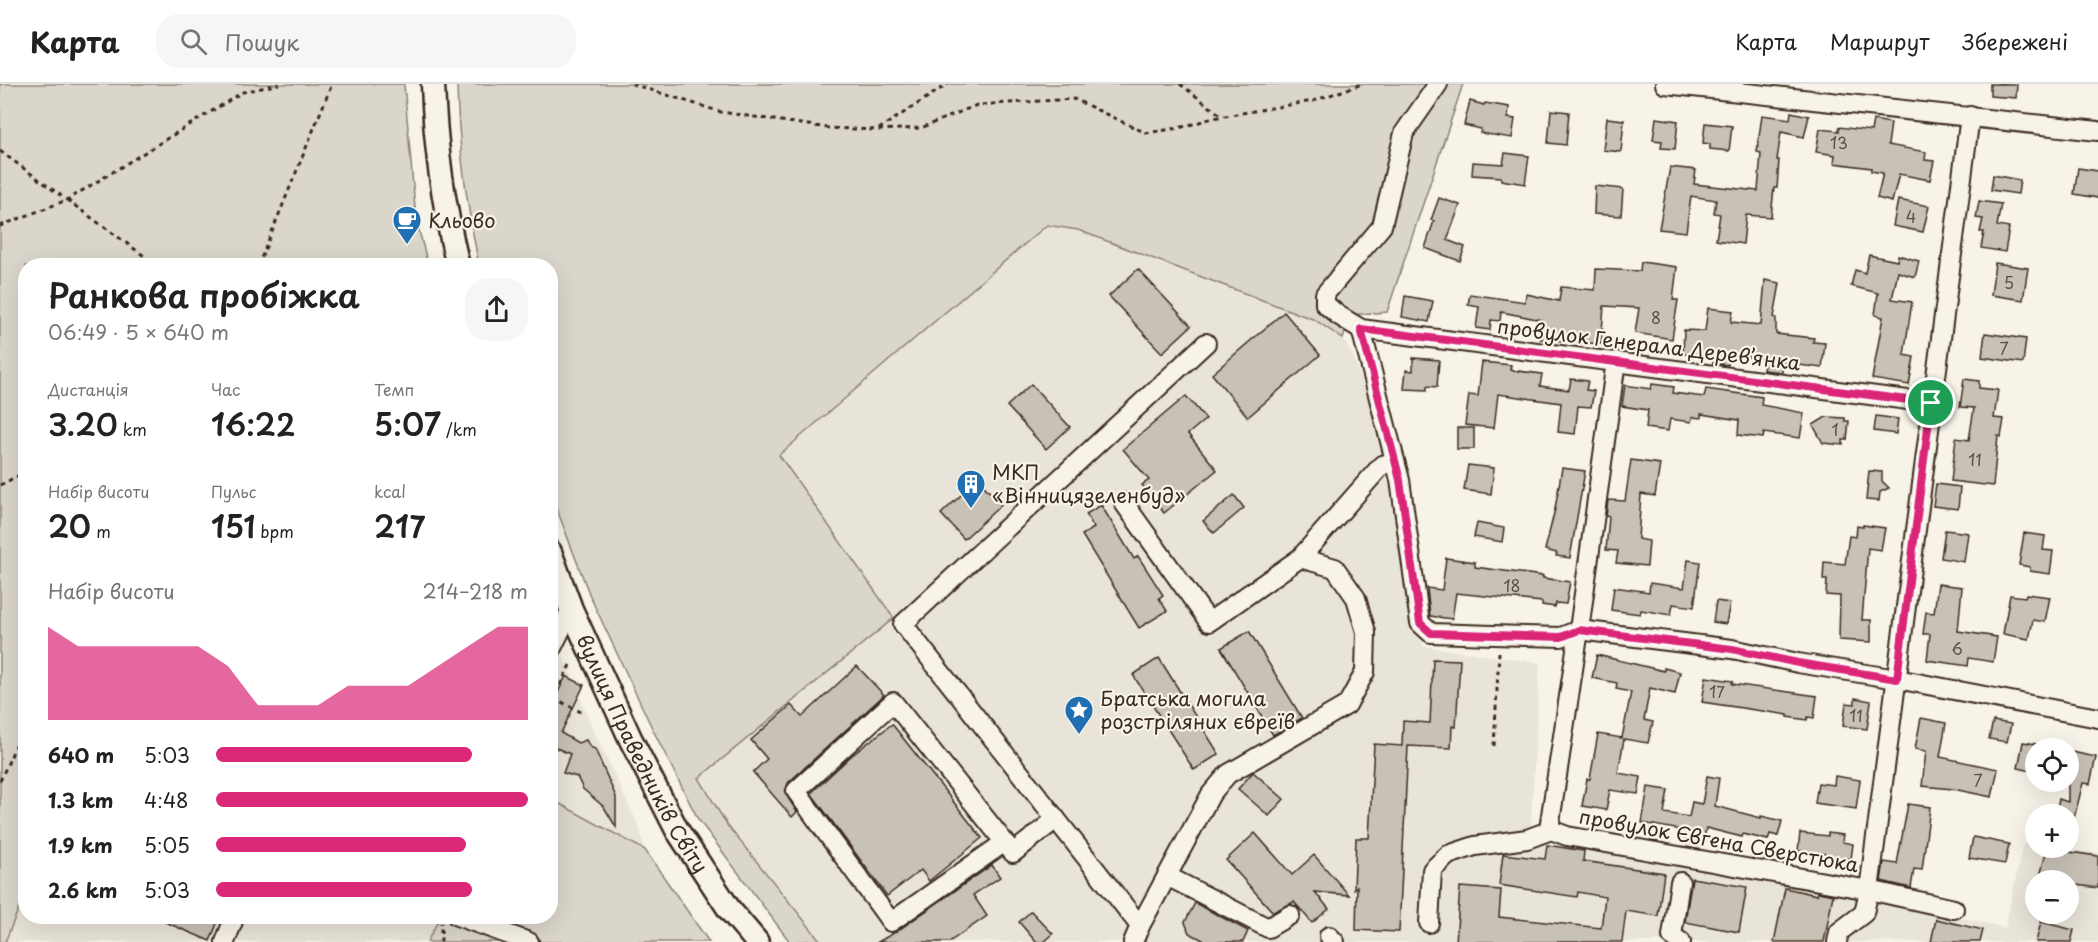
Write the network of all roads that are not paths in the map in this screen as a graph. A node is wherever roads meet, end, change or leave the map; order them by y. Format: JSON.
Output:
{"nodes":[{"id":1,"x":433,"y":84,"type":"edge"},
{"id":2,"x":1438,"y":84,"type":"edge"},
{"id":3,"x":1665,"y":84,"type":"edge"},
{"id":4,"x":1970,"y":116,"type":"junction"},
{"id":5,"x":2098,"y":131,"type":"edge"},
{"id":6,"x":456,"y":258,"type":"edge"},
{"id":7,"x":1361,"y":329,"type":"junction"},
{"id":8,"x":1206,"y":343,"type":"dead end"},
{"id":9,"x":1616,"y":362,"type":"junction"},
{"id":10,"x":1931,"y":403,"type":"junction"},
{"id":11,"x":1395,"y":462,"type":"junction"},
{"id":12,"x":1124,"y":503,"type":"dead end"},
{"id":13,"x":1300,"y":558,"type":"junction"},
{"id":14,"x":558,"y":574,"type":"edge"},
{"id":15,"x":571,"y":609,"type":"junction"},
{"id":16,"x":1579,"y":630,"type":"junction"},
{"id":17,"x":558,"y":636,"type":"edge"},
{"id":18,"x":1897,"y":679,"type":"junction"},
{"id":19,"x":2098,"y":718,"type":"edge"},
{"id":20,"x":1056,"y":819,"type":"junction"},
{"id":21,"x":1551,"y":830,"type":"junction"},
{"id":22,"x":1005,"y":842,"type":"junction"},
{"id":23,"x":1167,"y":876,"type":"junction"},
{"id":24,"x":1680,"y":882,"type":"dead end"},
{"id":25,"x":1869,"y":890,"type":"junction"},
{"id":26,"x":1954,"y":909,"type":"dead end"},
{"id":27,"x":1290,"y":915,"type":"dead end"},
{"id":28,"x":1429,"y":923,"type":"dead end"},
{"id":29,"x":232,"y":924,"type":"edge"},
{"id":30,"x":479,"y":924,"type":"edge"},
{"id":31,"x":1137,"y":934,"type":"edge"},
{"id":32,"x":225,"y":942,"type":"edge"},
{"id":33,"x":529,"y":942,"type":"edge"},
{"id":34,"x":757,"y":942,"type":"edge"},
{"id":35,"x":1681,"y":942,"type":"edge"},
{"id":36,"x":1837,"y":942,"type":"edge"}],
"edges":[{"from":1,"to":6,"type":"main road"},
{"from":2,"to":7,"type":"street"},
{"from":3,"to":4,"type":"street"},
{"from":4,"to":5,"type":"street"},
{"from":4,"to":10,"type":"street"},
{"from":7,"to":9,"type":"street","name":"провулок Генерала Деревʼянка"},
{"from":7,"to":11,"type":"street"},
{"from":8,"to":20,"type":"street"},
{"from":9,"to":10,"type":"street","name":"провулок Генерала Деревʼянка"},
{"from":9,"to":16,"type":"street","name":"провулок Євгена Сверстюка"},
{"from":10,"to":18,"type":"street"},
{"from":11,"to":13,"type":"street"},
{"from":11,"to":16,"type":"street"},
{"from":12,"to":13,"type":"street"},
{"from":13,"to":23,"type":"street"},
{"from":14,"to":15,"type":"main road","name":"вулиця Праведників Світу"},
{"from":15,"to":17,"type":"street"},
{"from":15,"to":34,"type":"main road","name":"вулиця Праведників Світу"},
{"from":16,"to":18,"type":"street"},
{"from":16,"to":21,"type":"street","name":"провулок Євгена Сверстюка"},
{"from":18,"to":19,"type":"street"},
{"from":18,"to":25,"type":"street"},
{"from":20,"to":22,"type":"street"},
{"from":20,"to":31,"type":"street"},
{"from":21,"to":25,"type":"street","name":"провулок Євгена Сверстюка"},
{"from":21,"to":28,"type":"street"},
{"from":22,"to":22,"type":"street"},
{"from":23,"to":27,"type":"street"},
{"from":23,"to":31,"type":"street"},
{"from":24,"to":35,"type":"street"},
{"from":25,"to":26,"type":"street","name":"провулок Євгена Сверстюка"},
{"from":25,"to":36,"type":"street"},
{"from":29,"to":32,"type":"street"},
{"from":30,"to":33,"type":"street"}]}
